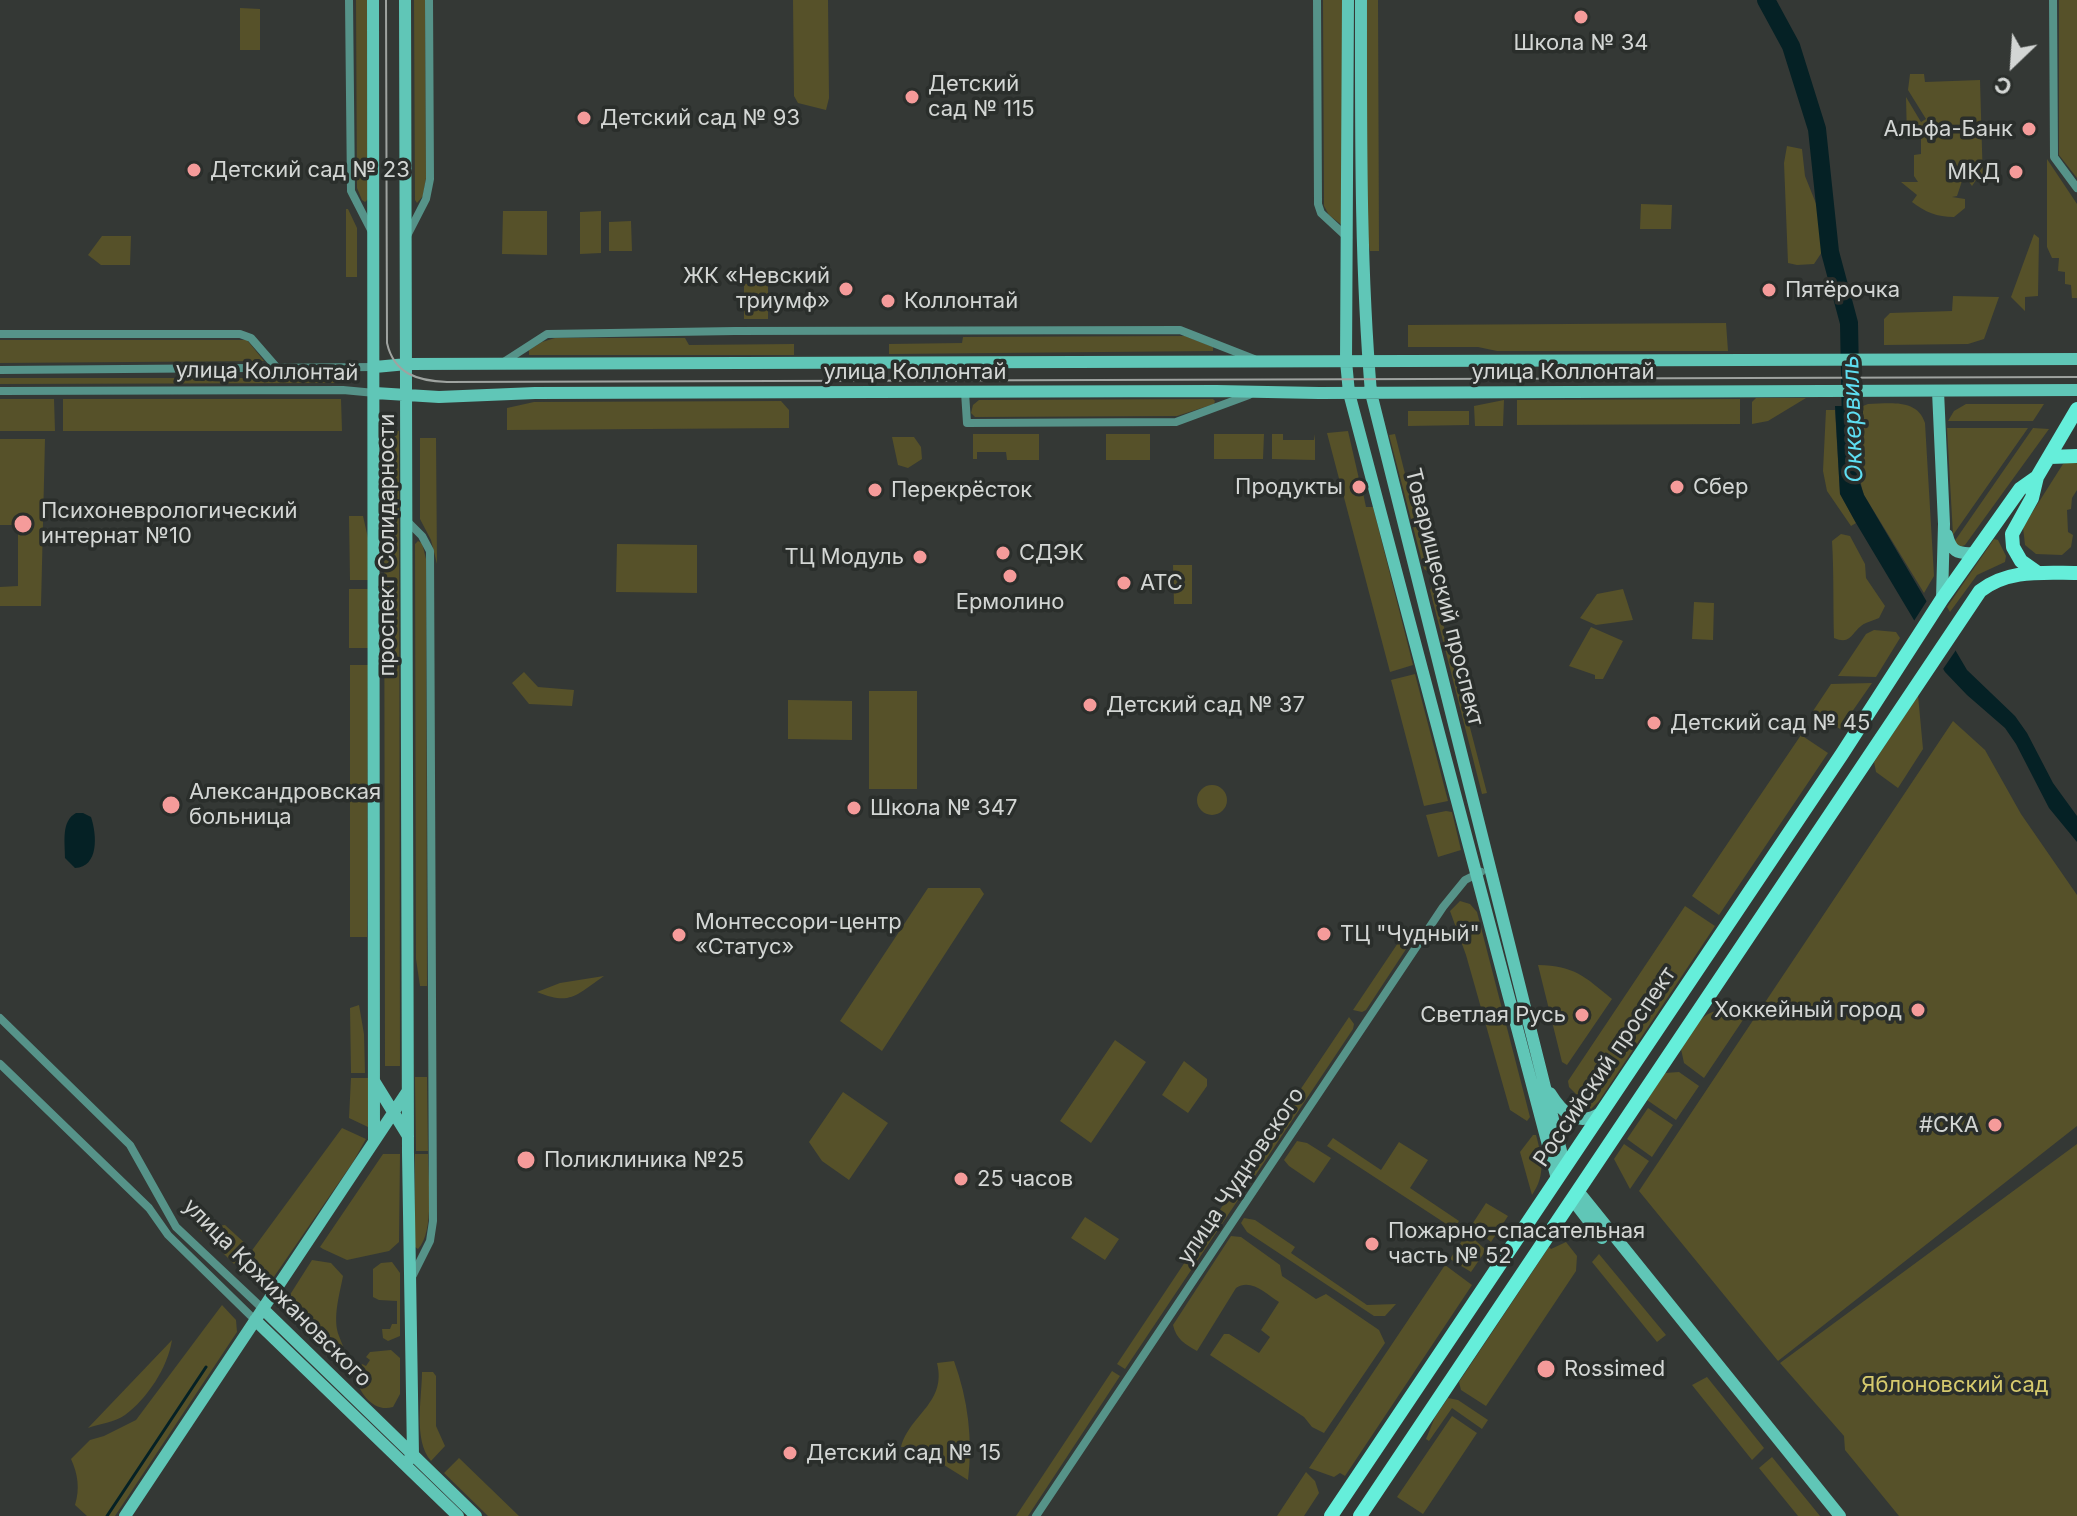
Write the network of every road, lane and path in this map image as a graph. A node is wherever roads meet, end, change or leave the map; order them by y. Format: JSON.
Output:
{"nodes":[{"id":1,"x":349,"y":0,"type":"edge"},
{"id":2,"x":373,"y":0,"type":"edge"},
{"id":3,"x":405,"y":0,"type":"edge"},
{"id":4,"x":429,"y":0,"type":"edge"},
{"id":5,"x":1317,"y":0,"type":"edge"},
{"id":6,"x":1348,"y":0,"type":"edge"},
{"id":7,"x":1361,"y":0,"type":"edge"},
{"id":8,"x":2053,"y":0,"type":"edge"},
{"id":9,"x":2077,"y":188,"type":"edge"},
{"id":10,"x":375,"y":236,"type":"junction"},
{"id":11,"x":406,"y":237,"type":"junction"},
{"id":12,"x":1348,"y":238,"type":"junction"},
{"id":13,"x":0,"y":334,"type":"edge"},
{"id":14,"x":2077,"y":359,"type":"edge"},
{"id":15,"x":1258,"y":361,"type":"junction"},
{"id":16,"x":1346,"y":361,"type":"junction"},
{"id":17,"x":1368,"y":361,"type":"junction"},
{"id":18,"x":502,"y":363,"type":"junction"},
{"id":19,"x":407,"y":364,"type":"junction"},
{"id":20,"x":375,"y":367,"type":"junction"},
{"id":21,"x":278,"y":369,"type":"junction"},
{"id":22,"x":0,"y":370,"type":"edge"},
{"id":23,"x":2077,"y":390,"type":"edge"},
{"id":24,"x":0,"y":391,"type":"edge"},
{"id":25,"x":1938,"y":391,"type":"junction"},
{"id":26,"x":965,"y":392,"type":"junction"},
{"id":27,"x":375,"y":393,"type":"junction"},
{"id":28,"x":1254,"y":393,"type":"junction"},
{"id":29,"x":1349,"y":393,"type":"junction"},
{"id":30,"x":1371,"y":393,"type":"junction"},
{"id":31,"x":407,"y":397,"type":"junction"},
{"id":32,"x":2077,"y":409,"type":"edge"},
{"id":33,"x":2077,"y":456,"type":"edge"},
{"id":34,"x":2050,"y":457,"type":"junction"},
{"id":35,"x":2037,"y":477,"type":"junction"},
{"id":36,"x":407,"y":521,"type":"junction"},
{"id":37,"x":1944,"y":524,"type":"junction"},
{"id":38,"x":1973,"y":553,"type":"junction"},
{"id":39,"x":2038,"y":573,"type":"junction"},
{"id":40,"x":2077,"y":573,"type":"edge"},
{"id":41,"x":1942,"y":599,"type":"junction"},
{"id":42,"x":1489,"y":870,"type":"junction"},
{"id":43,"x":1476,"y":874,"type":"junction"},
{"id":44,"x":0,"y":1018,"type":"edge"},
{"id":45,"x":0,"y":1064,"type":"edge"},
{"id":46,"x":374,"y":1080,"type":"junction"},
{"id":47,"x":1544,"y":1084,"type":"junction"},
{"id":48,"x":409,"y":1090,"type":"junction"},
{"id":49,"x":1602,"y":1112,"type":"junction"},
{"id":50,"x":394,"y":1113,"type":"junction"},
{"id":51,"x":408,"y":1136,"type":"junction"},
{"id":52,"x":374,"y":1141,"type":"junction"},
{"id":53,"x":1561,"y":1173,"type":"junction"},
{"id":54,"x":152,"y":1185,"type":"junction"},
{"id":55,"x":135,"y":1194,"type":"junction"},
{"id":56,"x":1575,"y":1195,"type":"junction"},
{"id":57,"x":410,"y":1279,"type":"junction"},
{"id":58,"x":259,"y":1314,"type":"junction"},
{"id":59,"x":409,"y":1459,"type":"junction"},
{"id":60,"x":125,"y":1516,"type":"edge"},
{"id":61,"x":458,"y":1516,"type":"edge"},
{"id":62,"x":476,"y":1516,"type":"edge"},
{"id":63,"x":1036,"y":1516,"type":"edge"},
{"id":64,"x":1331,"y":1516,"type":"edge"},
{"id":65,"x":1360,"y":1516,"type":"edge"},
{"id":66,"x":1829,"y":1516,"type":"edge"},
{"id":67,"x":1840,"y":1516,"type":"edge"}],
"edges":[{"from":1,"to":10,"type":"street"},
{"from":2,"to":10,"type":"main road","name":"проспект Солидарности"},
{"from":3,"to":11,"type":"main road","name":"проспект Солидарности"},
{"from":4,"to":11,"type":"street"},
{"from":5,"to":12,"type":"street"},
{"from":6,"to":12,"type":"main road","name":"Товарищеский проспект"},
{"from":7,"to":17,"type":"main road","name":"Товарищеский проспект"},
{"from":8,"to":9,"type":"street"},
{"from":10,"to":20,"type":"main road","name":"проспект Солидарности"},
{"from":11,"to":19,"type":"main road","name":"проспект Солидарности"},
{"from":12,"to":16,"type":"main road","name":"Товарищеский проспект"},
{"from":13,"to":21,"type":"street"},
{"from":14,"to":17,"type":"main road","name":"улица Коллонтай"},
{"from":15,"to":16,"type":"main road","name":"улица Коллонтай"},
{"from":15,"to":18,"type":"main road","name":"улица Коллонтай"},
{"from":15,"to":18,"type":"street"},
{"from":16,"to":17,"type":"main road","name":"улица Коллонтай"},
{"from":16,"to":29,"type":"main road","name":"Товарищеский проспект"},
{"from":17,"to":30,"type":"main road","name":"Товарищеский проспект"},
{"from":18,"to":19,"type":"main road","name":"улица Коллонтай"},
{"from":19,"to":20,"type":"main road","name":"улица Коллонтай"},
{"from":19,"to":31,"type":"main road","name":"проспект Солидарности"},
{"from":20,"to":21,"type":"street","name":"улица Коллонтай"},
{"from":20,"to":27,"type":"main road","name":"проспект Солидарности"},
{"from":21,"to":22,"type":"street","name":"улица Коллонтай"},
{"from":23,"to":25,"type":"main road"},
{"from":24,"to":27,"type":"street","name":"улица Коллонтай"},
{"from":25,"to":30,"type":"main road","name":"улица Коллонтай"},
{"from":25,"to":37,"type":"main road"},
{"from":26,"to":28,"type":"main road","name":"улица Коллонтай"},
{"from":26,"to":28,"type":"street"},
{"from":26,"to":31,"type":"main road","name":"улица Коллонтай"},
{"from":27,"to":31,"type":"main road","name":"улица Коллонтай"},
{"from":27,"to":46,"type":"main road","name":"проспект Солидарности"},
{"from":28,"to":29,"type":"main road","name":"улица Коллонтай"},
{"from":29,"to":30,"type":"main road","name":"улица Коллонтай"},
{"from":29,"to":43,"type":"main road","name":"Товарищеский проспект"},
{"from":30,"to":42,"type":"main road","name":"Товарищеский проспект"},
{"from":31,"to":36,"type":"main road","name":"проспект Солидарности"},
{"from":32,"to":34,"type":"main road"},
{"from":33,"to":34,"type":"main road"},
{"from":34,"to":35,"type":"main road"},
{"from":35,"to":38,"type":"main road"},
{"from":35,"to":39,"type":"main road"},
{"from":36,"to":48,"type":"main road","name":"проспект Солидарности"},
{"from":36,"to":57,"type":"street"},
{"from":37,"to":38,"type":"main road"},
{"from":37,"to":41,"type":"main road"},
{"from":38,"to":41,"type":"main road"},
{"from":39,"to":40,"type":"main road"},
{"from":39,"to":56,"type":"main road","name":"Российский проспект"},
{"from":41,"to":49,"type":"main road","name":"Российский проспект"},
{"from":42,"to":43,"type":"street","name":"улица Чудновского"},
{"from":42,"to":47,"type":"main road","name":"Товарищеский проспект"},
{"from":43,"to":53,"type":"main road","name":"Товарищеский проспект"},
{"from":43,"to":63,"type":"street","name":"улица Чудновского"},
{"from":44,"to":54,"type":"street","name":"улица Кржижановского"},
{"from":45,"to":55,"type":"street","name":"улица Кржижановского"},
{"from":46,"to":50,"type":"main road"},
{"from":46,"to":52,"type":"main road","name":"проспект Солидарности"},
{"from":47,"to":49,"type":"main road"},
{"from":47,"to":53,"type":"main road","name":"Товарищеский проспект"},
{"from":48,"to":50,"type":"main road"},
{"from":48,"to":51,"type":"main road","name":"проспект Солидарности"},
{"from":49,"to":53,"type":"main road","name":"Российский проспект"},
{"from":50,"to":51,"type":"main road"},
{"from":50,"to":52,"type":"main road"},
{"from":51,"to":57,"type":"main road","name":"проспект Солидарности"},
{"from":52,"to":58,"type":"main road"},
{"from":53,"to":56,"type":"main road"},
{"from":53,"to":64,"type":"main road","name":"Российский проспект"},
{"from":54,"to":55,"type":"street"},
{"from":54,"to":58,"type":"street","name":"улица Кржижановского"},
{"from":55,"to":58,"type":"street","name":"улица Кржижановского"},
{"from":56,"to":65,"type":"main road","name":"Российский проспект"},
{"from":56,"to":66,"type":"main road"},
{"from":56,"to":67,"type":"main road"},
{"from":57,"to":59,"type":"main road","name":"проспект Солидарности"},
{"from":58,"to":59,"type":"main road","name":"улица Кржижановского"},
{"from":58,"to":60,"type":"main road"},
{"from":59,"to":61,"type":"main road","name":"улица Кржижановского"},
{"from":59,"to":62,"type":"main road","name":"улица Кржижановского"}]}
